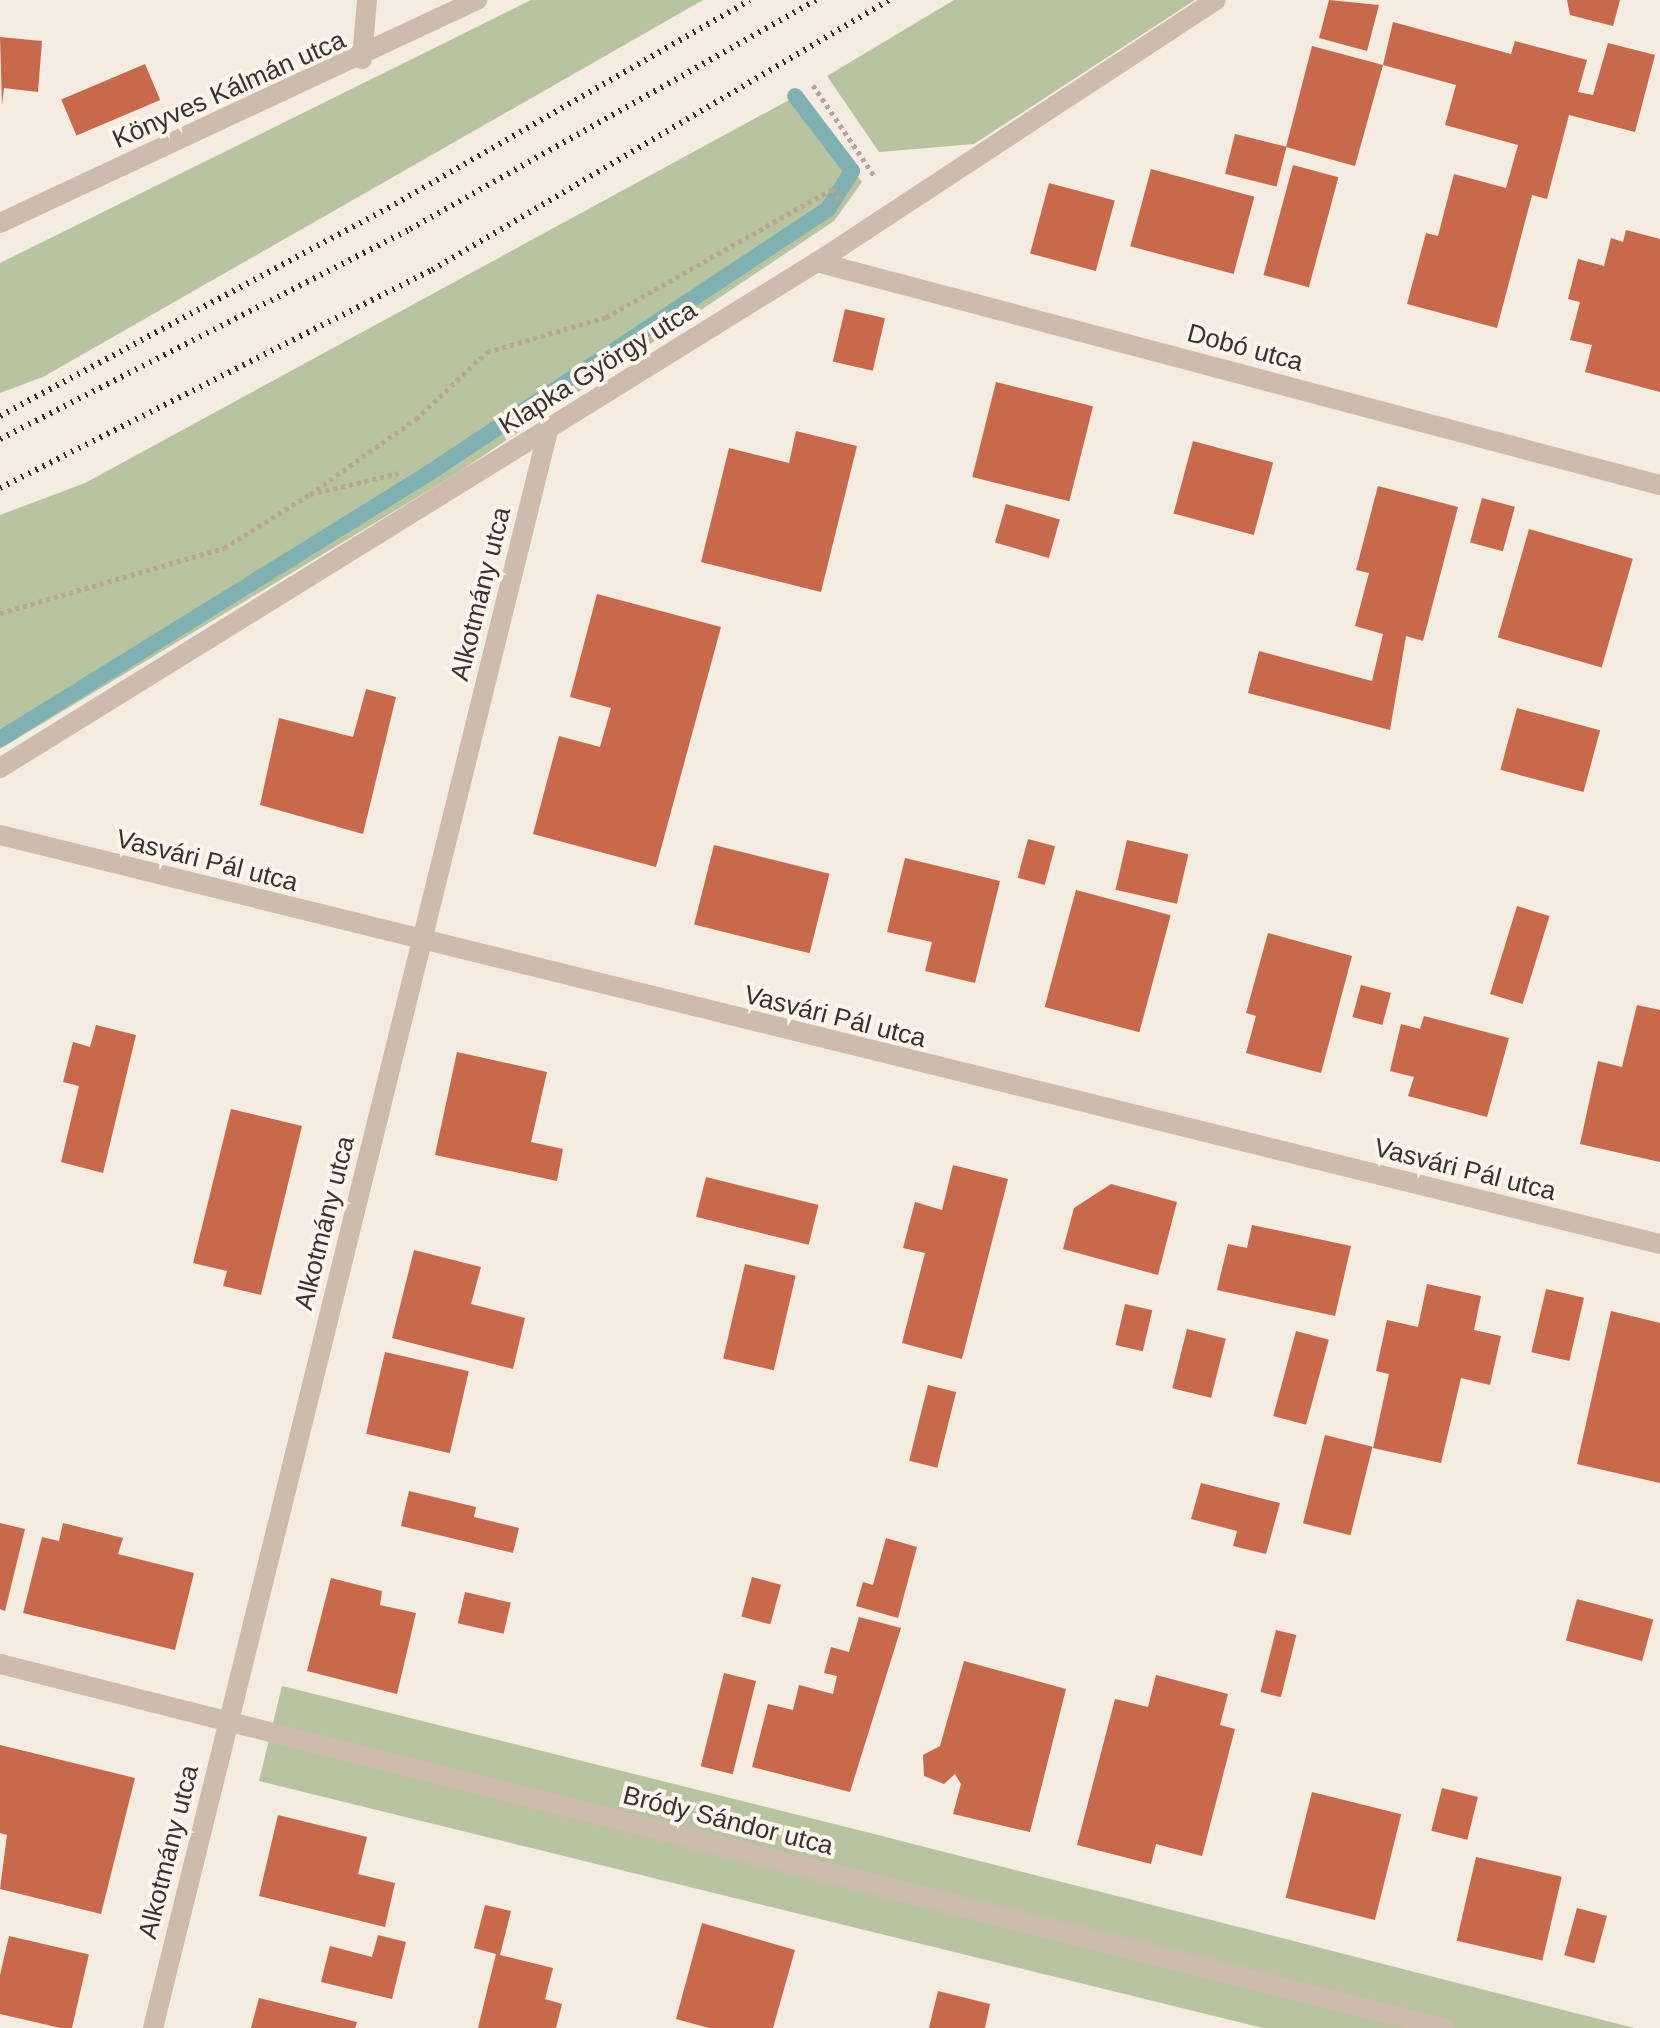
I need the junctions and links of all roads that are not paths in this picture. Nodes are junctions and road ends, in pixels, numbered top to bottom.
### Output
1 (367, 0) edge
2 (477, 0) edge
3 (1216, 0) edge
4 (362, 59) junction
5 (0, 223) edge
6 (817, 262) junction
7 (548, 431) junction
8 (1660, 485) edge
9 (0, 768) edge
10 (0, 835) edge
11 (422, 943) junction
12 (1660, 1244) edge
13 (0, 1664) edge
14 (228, 1723) junction
15 (153, 2028) edge
16 (1444, 2028) edge

1 - 4 street
2 - 4 street, Könyves Kálmán utca
3 - 6 street, Klapka György utca
4 - 5 street, Könyves Kálmán utca
6 - 7 street, Klapka György utca
6 - 8 street, Dobó utca
7 - 9 street, Klapka György utca
7 - 11 street, Alkotmány utca
10 - 11 street, Vasvári Pál utca
11 - 12 street, Vasvári Pál utca
11 - 14 street, Alkotmány utca
13 - 14 street, Bródy Sándor utca
14 - 15 street, Alkotmány utca
14 - 16 street, Bródy Sándor utca

